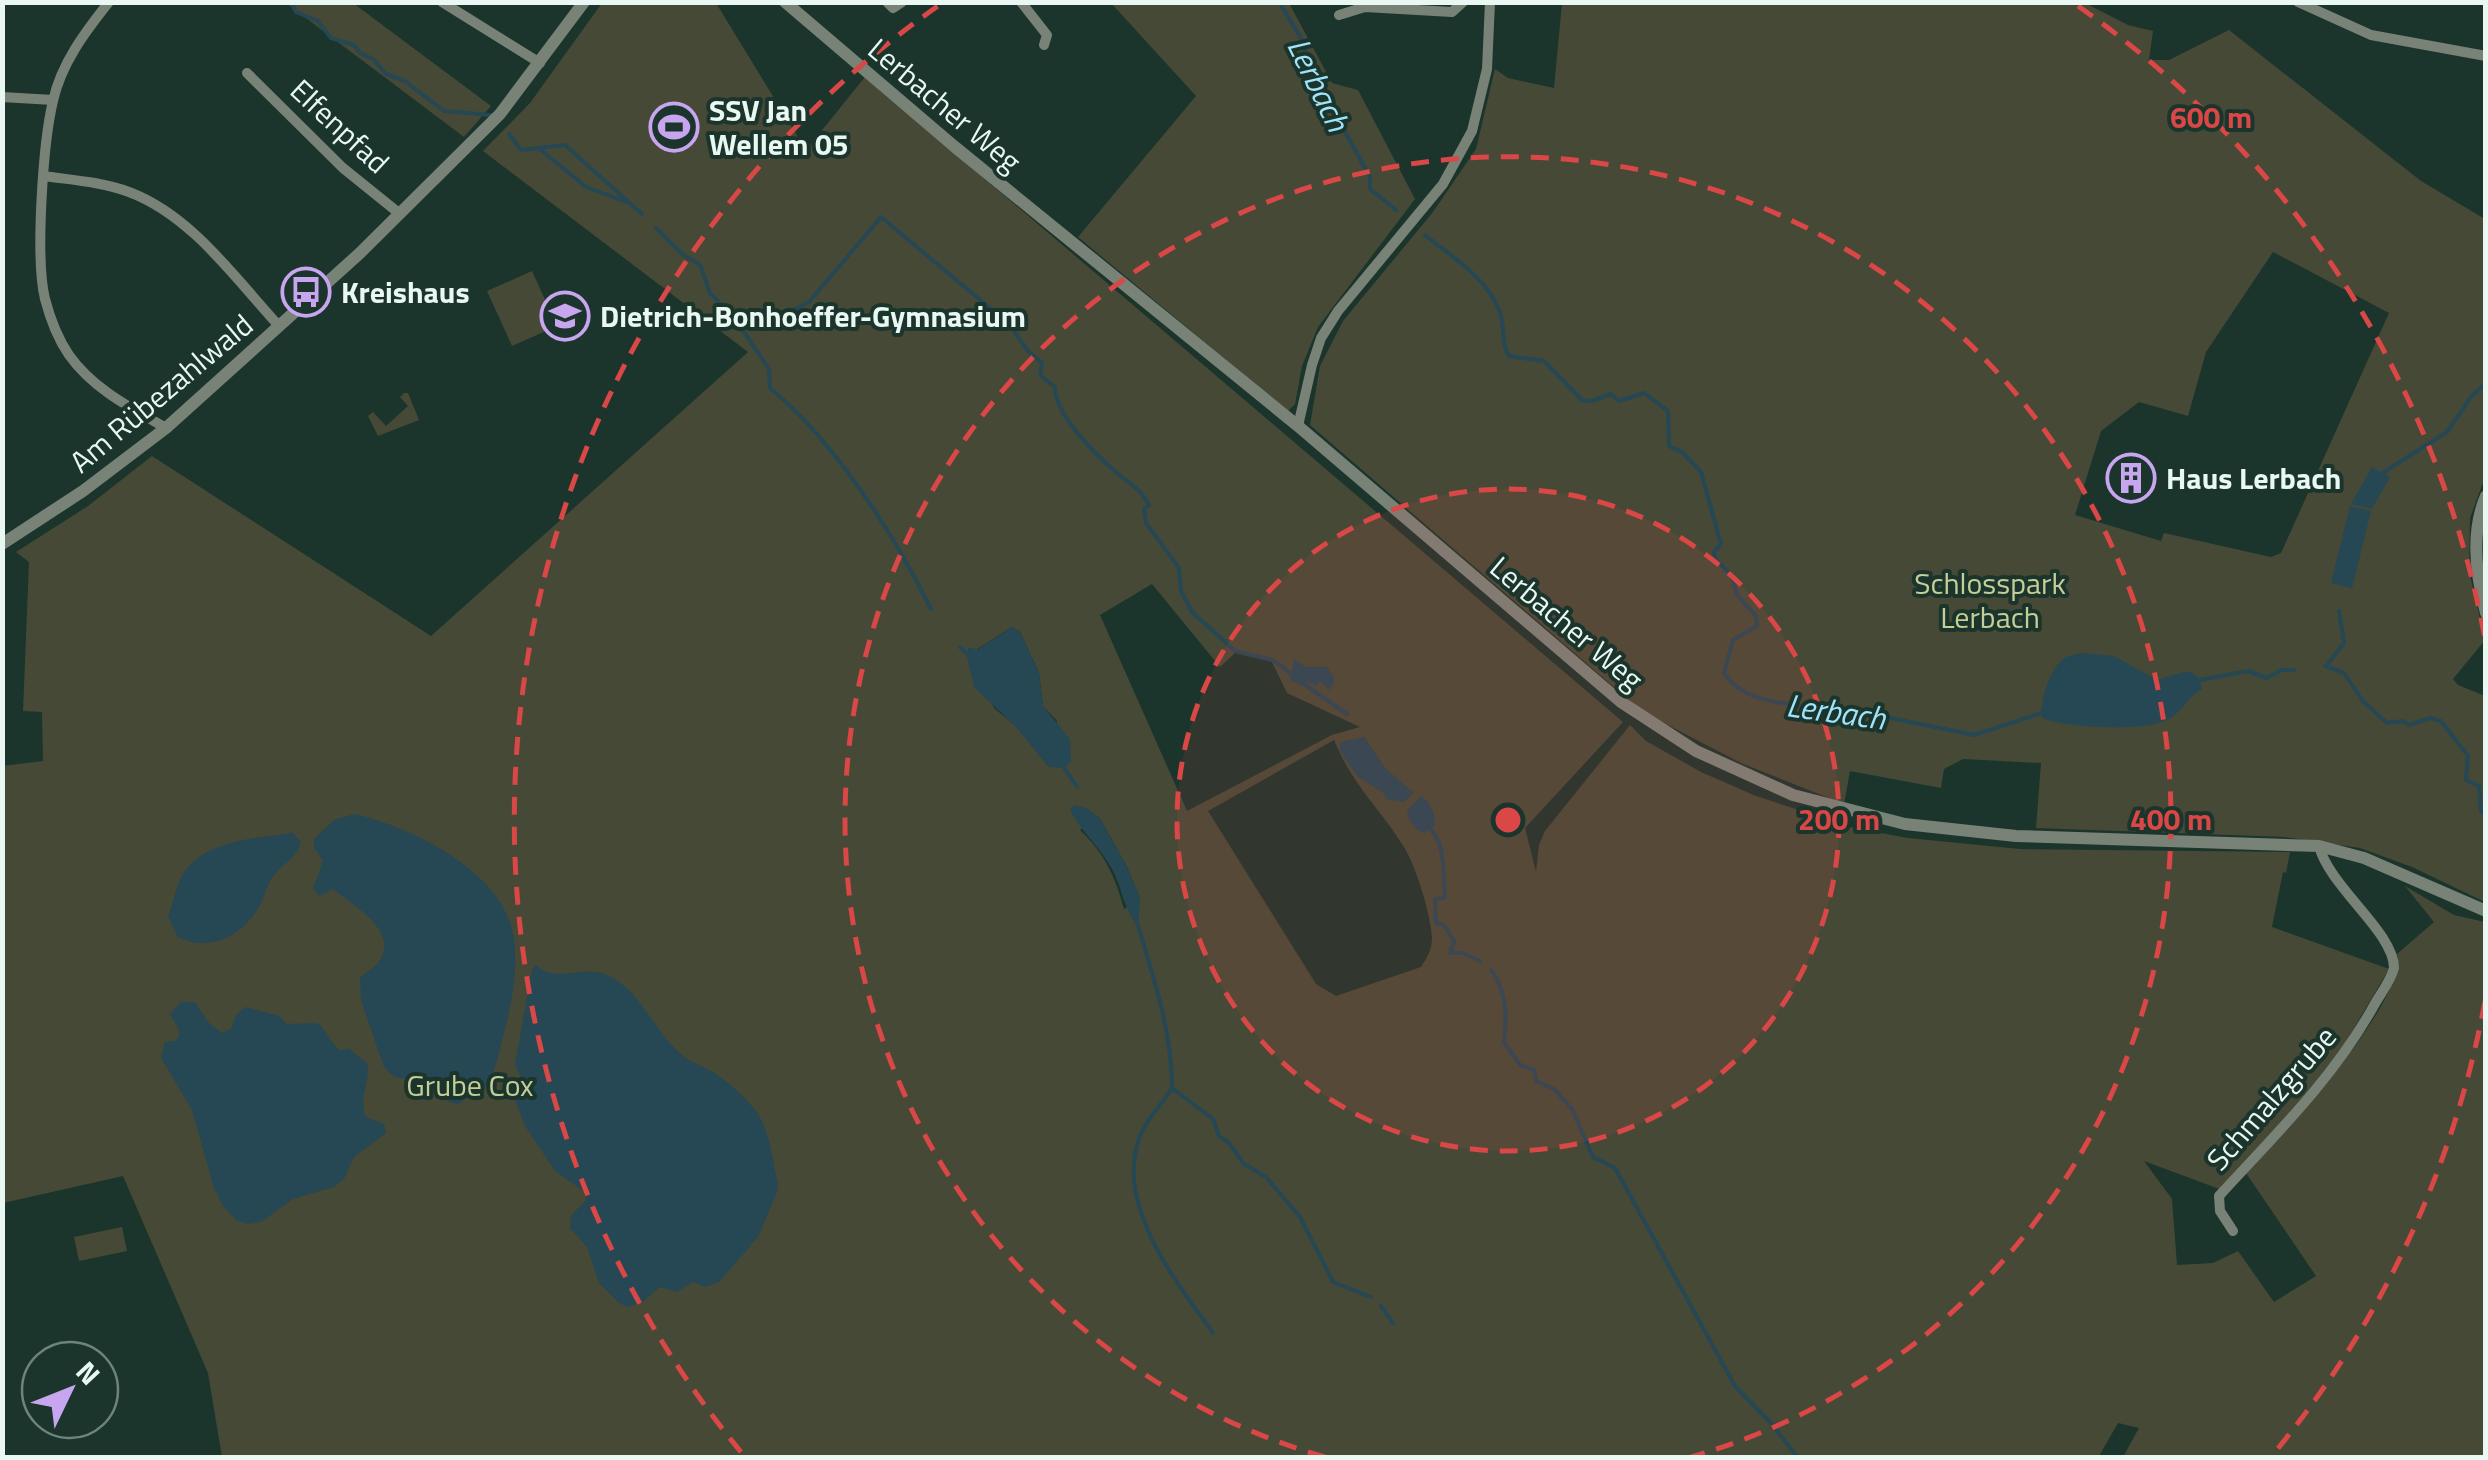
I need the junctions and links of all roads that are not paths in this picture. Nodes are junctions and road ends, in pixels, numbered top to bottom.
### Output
1 (109, 2) edge
2 (442, 2) edge
3 (584, 2) edge
4 (785, 2) edge
5 (887, 2) edge
6 (902, 2) edge
7 (1022, 2) edge
8 (1463, 2) edge
9 (1490, 2) edge
10 (2298, 2) edge
11 (1339, 15) dead end
12 (1044, 45) dead end
13 (2486, 56) edge
14 (536, 61) junction
15 (247, 73) dead end
16 (2, 97) edge
17 (53, 100) junction
18 (44, 176) junction
19 (400, 214) junction
20 (279, 326) junction
21 (1298, 426) junction
22 (166, 428) junction
23 (2486, 496) edge
24 (2, 544) edge
25 (2486, 614) edge
26 (2319, 846) junction
27 (2486, 911) edge
28 (2233, 1230) dead end

1 - 17 street
2 - 14 street
3 - 14 street, Am Rübezahlwald
4 - 21 street, Lerbacher Weg
5 - 6 street
7 - 12 street
8 - 11 street
9 - 21 street
10 - 13 street
14 - 19 street, Am Rübezahlwald
15 - 19 street, Elfenpfad
16 - 17 street
17 - 18 street
18 - 20 street
18 - 22 street
19 - 20 street, Am Rübezahlwald
20 - 22 street, Am Rübezahlwald
21 - 26 street, Lerbacher Weg
22 - 24 street, Am Rübezahlwald
23 - 25 street
26 - 27 street, Lerbacher Weg
26 - 28 street, Schmalzgrube

